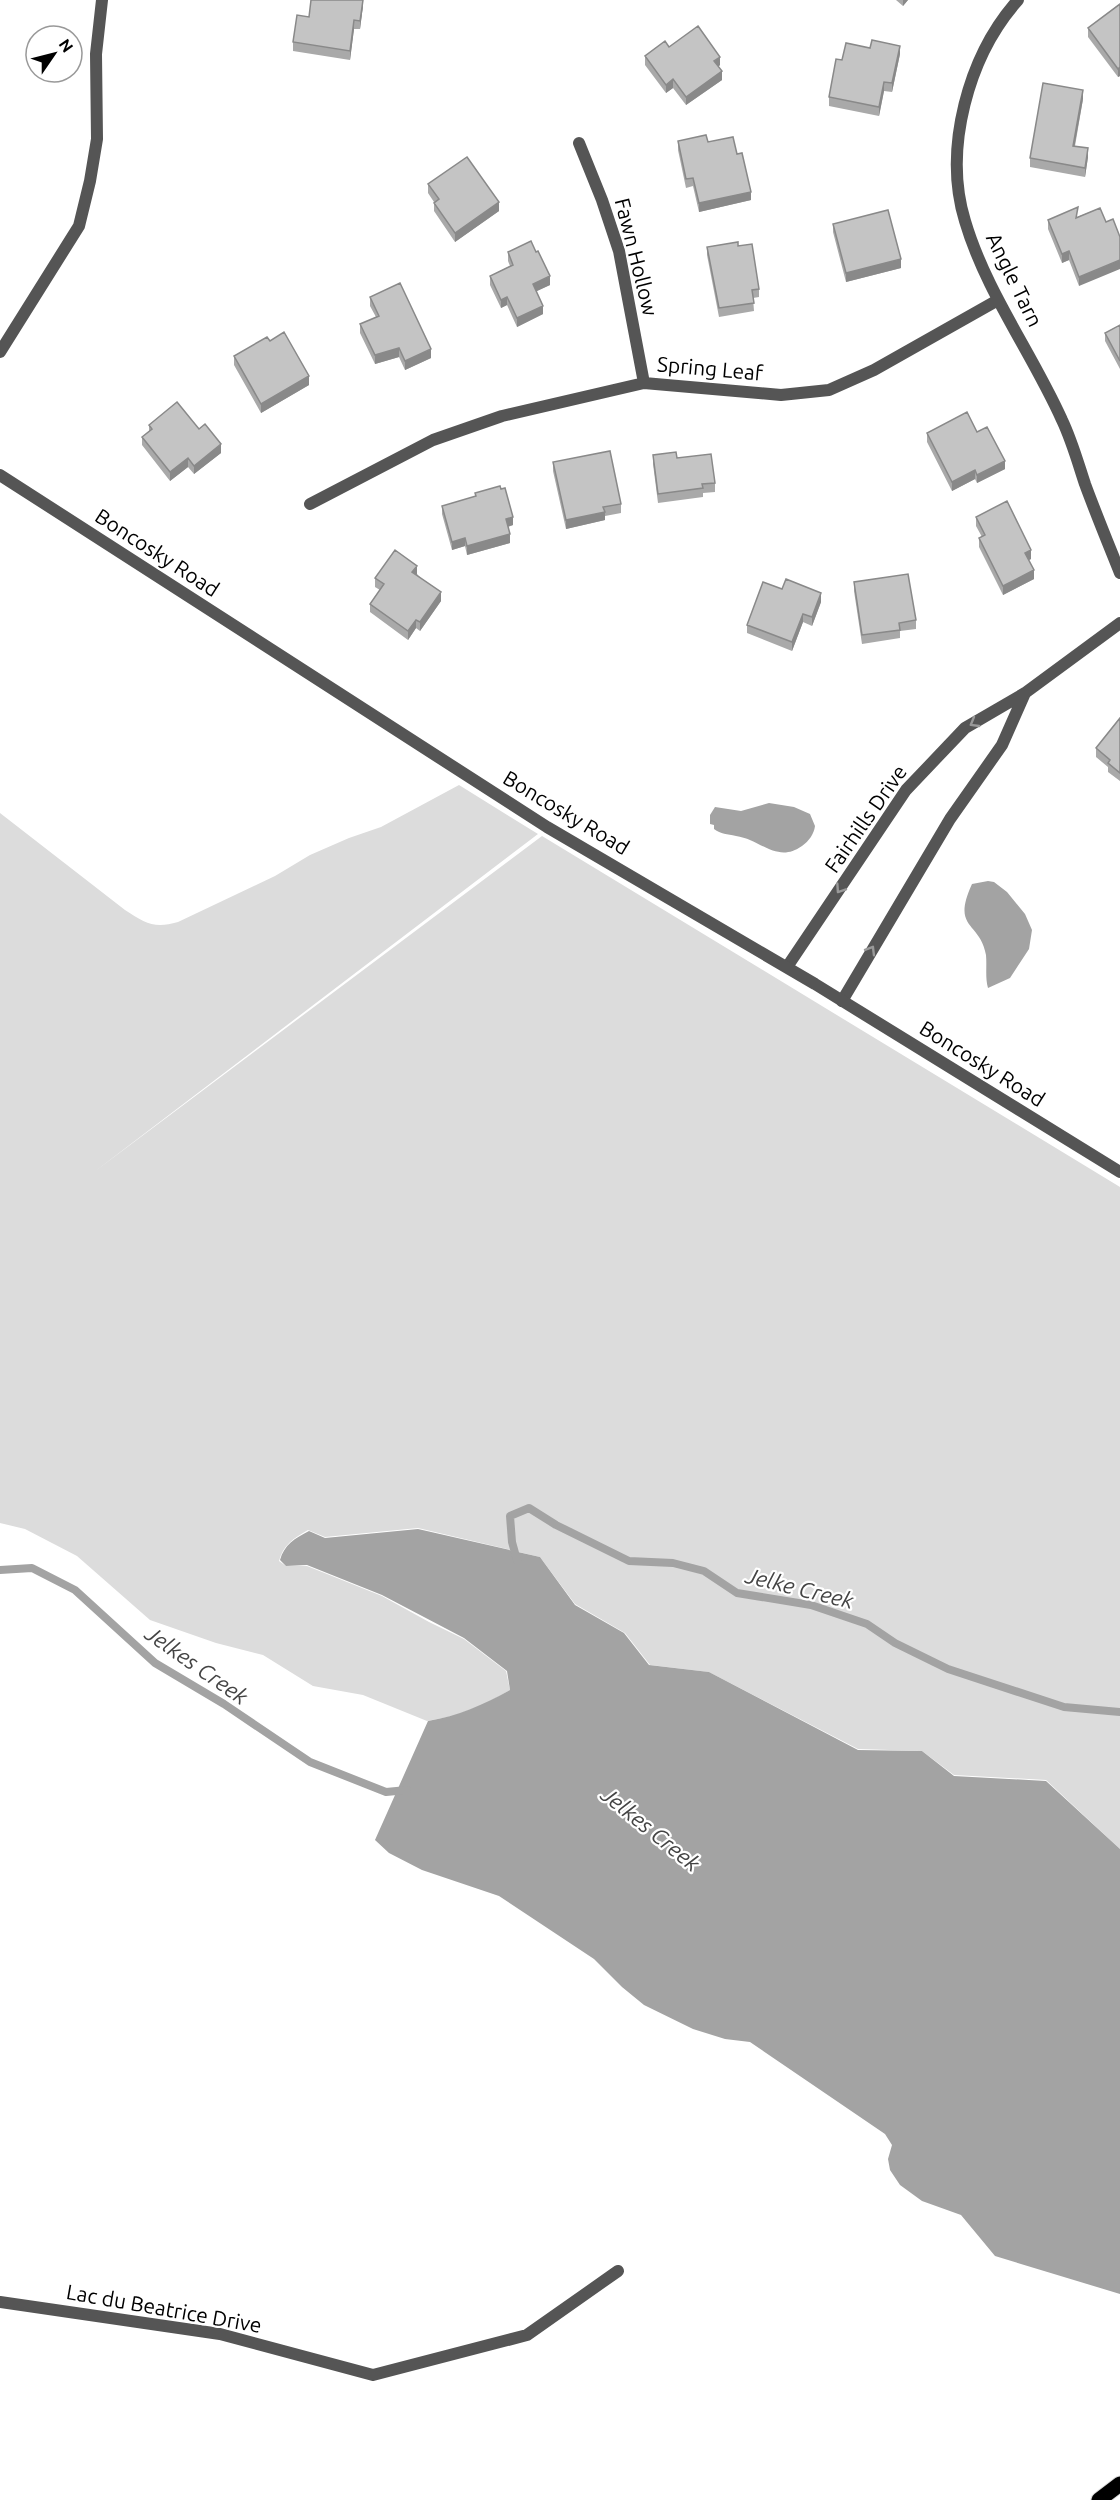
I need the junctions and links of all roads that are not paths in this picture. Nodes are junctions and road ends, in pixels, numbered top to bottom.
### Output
1 (102, 0) edge
2 (1018, 0) edge
3 (579, 143) dead end
4 (998, 300) junction
5 (0, 352) edge
6 (644, 383) junction
7 (0, 475) edge
8 (310, 504) dead end
9 (1120, 573) edge
10 (1120, 623) edge
11 (1025, 693) junction
12 (787, 968) junction
13 (842, 1001) junction
14 (1120, 1172) edge
15 (618, 2271) dead end
16 (0, 2302) edge
17 (1120, 2484) edge
18 (1099, 2500) edge

1 - 5 street
2 - 4 street, Angle Tarn
3 - 6 street, Fawn Hollow
4 - 6 street, Spring Leaf
4 - 9 street, Angle Tarn
6 - 8 street, Spring Leaf
7 - 12 street, Boncosky Road
10 - 11 street, Fairhills Drive
11 -> 12 street, Fairhills Drive
13 -> 11 street, Fairhills Drive
12 - 13 street, Boncosky Road
13 - 14 street, Boncosky Road
15 - 16 street, Lac du Beatrice Drive
17 - 18 main road

